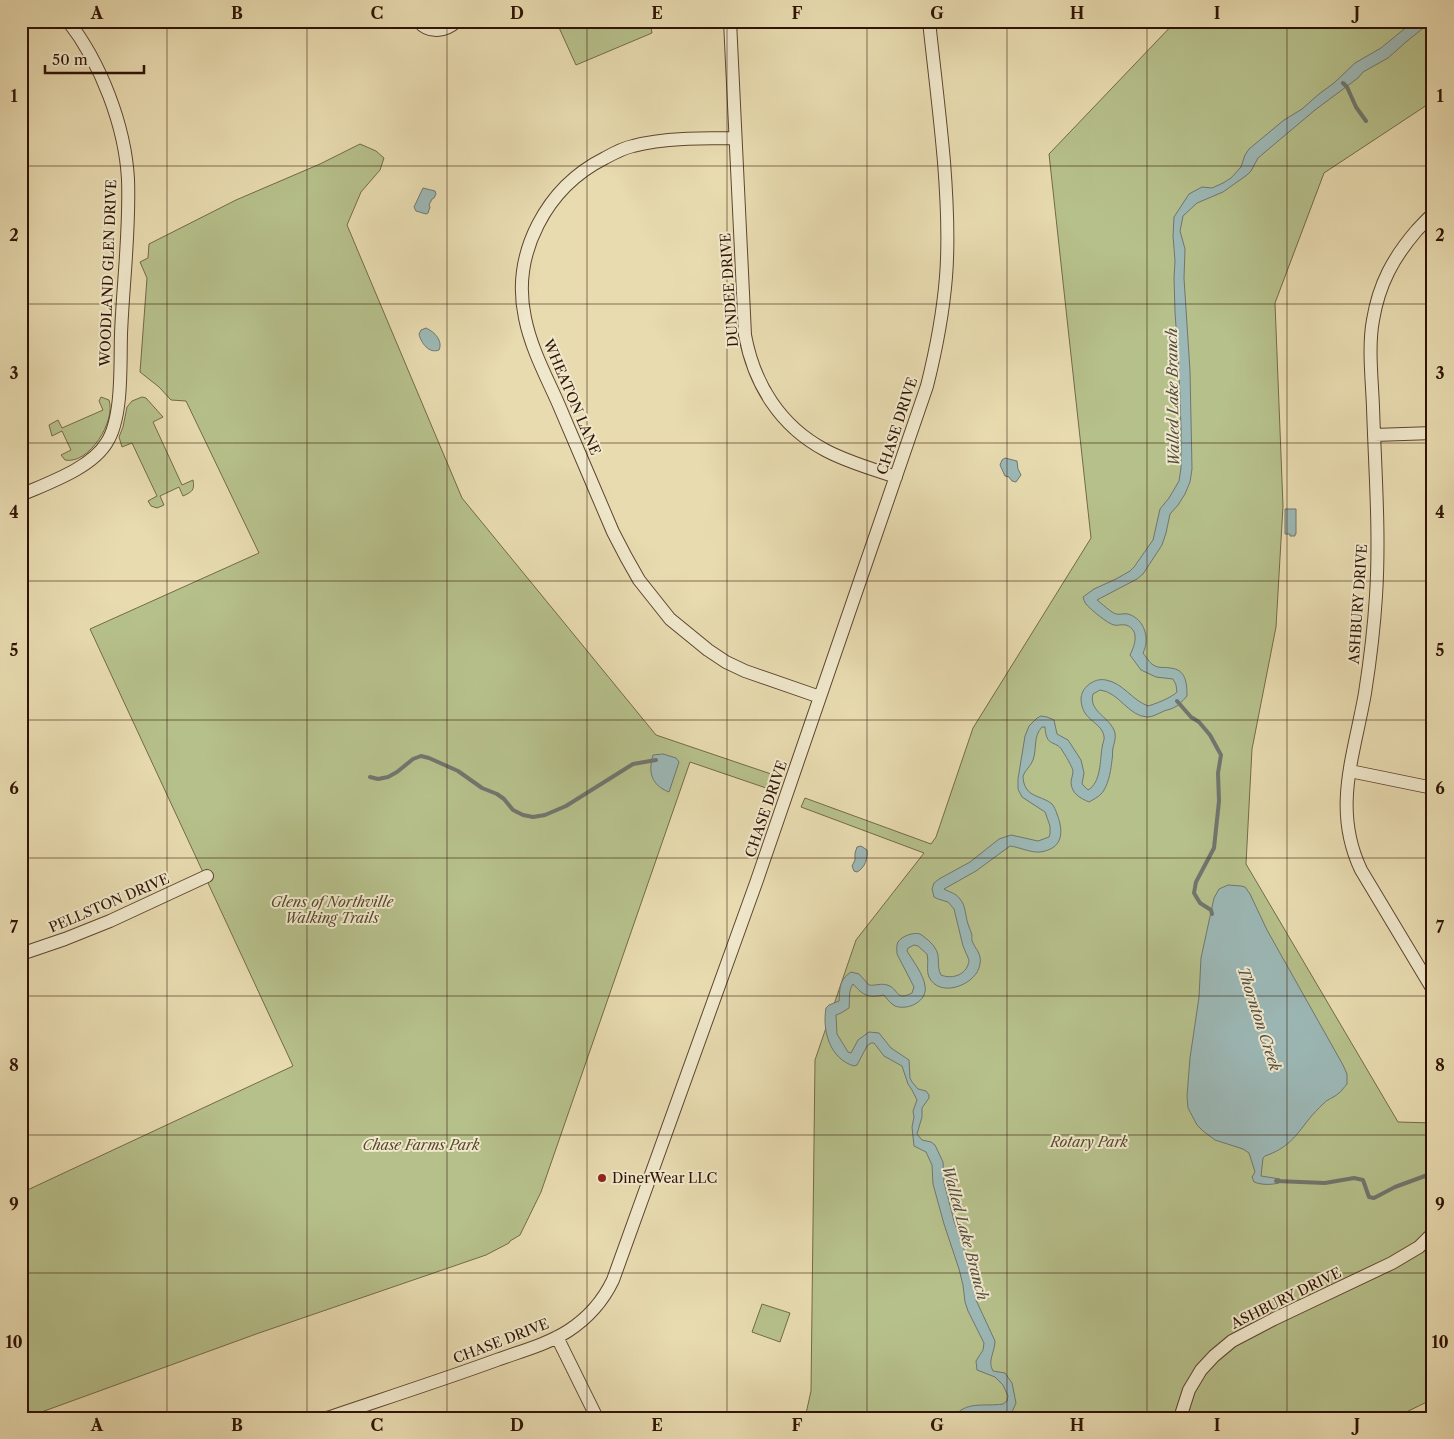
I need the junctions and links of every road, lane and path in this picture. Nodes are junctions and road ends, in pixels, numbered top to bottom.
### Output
1 (68, 21) edge
2 (418, 21) edge
3 (457, 21) edge
4 (730, 21) edge
5 (930, 21) edge
6 (735, 138) junction
7 (1433, 214) edge
8 (1433, 433) edge
9 (1374, 435) junction
10 (896, 477) junction
11 (25, 494) edge
12 (820, 697) junction
13 (1350, 771) junction
14 (1433, 788) edge
15 (207, 876) dead end
16 (21, 954) edge
17 (1433, 990) edge
18 (1433, 1233) edge
19 (557, 1337) junction
20 (327, 1418) edge
21 (597, 1418) edge
22 (1180, 1418) edge

1 - 11 street, WOODLAND GLEN DRIVE
2 - 3 street
4 - 6 street, DUNDEE DRIVE
5 - 10 street, CHASE DRIVE
6 - 10 street, DUNDEE DRIVE
6 - 12 street, WHEATON LANE
7 - 9 street, ASHBURY DRIVE
8 - 9 street
9 - 13 street, ASHBURY DRIVE
10 - 12 street, CHASE DRIVE
12 - 19 street, CHASE DRIVE
13 - 14 street
13 - 17 street, ASHBURY DRIVE
15 - 16 street, PELLSTON DRIVE
18 - 22 street, ASHBURY DRIVE
19 - 20 street, CHASE DRIVE
19 - 21 street

